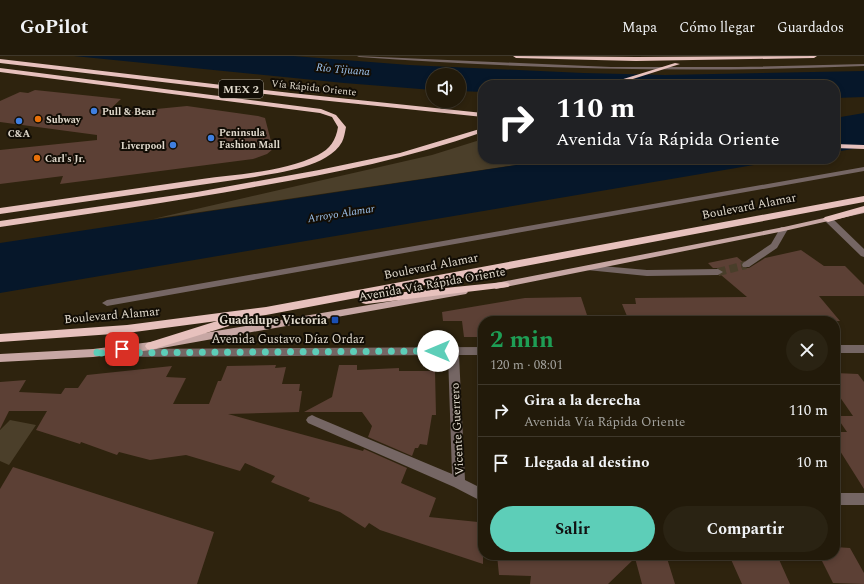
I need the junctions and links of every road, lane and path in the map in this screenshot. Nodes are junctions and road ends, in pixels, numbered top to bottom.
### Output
1 (359, 56) edge
2 (516, 56) edge
3 (644, 56) edge
4 (724, 56) edge
5 (814, 56) edge
6 (0, 61) edge
7 (864, 65) edge
8 (0, 70) edge
9 (611, 80) edge
10 (623, 80) edge
11 (182, 94) junction
12 (368, 103) junction
13 (478, 114) edge
14 (478, 132) edge
15 (840, 146) edge
16 (864, 147) edge
17 (864, 169) edge
18 (864, 199) edge
19 (116, 207) junction
20 (864, 210) edge
21 (0, 211) edge
22 (0, 218) edge
23 (828, 219) junction
24 (0, 224) edge
25 (784, 228) junction
26 (864, 254) edge
27 (746, 265) tunnel mouth
28 (590, 268) junction
29 (718, 272) tunnel mouth
30 (504, 285) junction
31 (107, 303) dead end
32 (266, 311) junction
33 (0, 338) edge
34 (151, 346) junction
35 (840, 349) edge
36 (864, 349) edge
37 (453, 351) junction
38 (478, 351) edge
39 (93, 353) junction
40 (0, 358) edge
41 (312, 420) dead end
42 (460, 483) junction
43 (478, 493) edge
44 (840, 499) edge
45 (864, 499) edge

1 - 7 street
2 - 5 highway
3 - 9 highway
4 - 10 highway
6 - 12 highway, Vía Rápida Oriente / MEX 2
8 - 11 highway
11 - 12 highway
11 - 21 highway
12 - 13 highway, Vía Rápida Oriente / MEX 2
14 - 19 highway
15 - 16 highway
17 - 31 street
18 - 32 highway, Boulevard Alamar
19 - 22 highway
19 - 24 highway
20 - 23 main road, Avenida Vía Rápida Oriente
23 - 25 main road, Avenida Vía Rápida Oriente
23 - 26 street
25 - 27 street
25 - 28 main road, Avenida Vía Rápida Oriente
28 - 29 street
28 - 30 main road, Avenida Vía Rápida Oriente
30 - 32 highway
30 - 34 main road, Avenida Vía Rápida Oriente
32 - 33 highway, Boulevard Alamar
32 - 34 highway
34 - 39 main road, Avenida Vía Rápida Oriente
35 - 36 street
37 - 38 street, Avenida Gustavo Díaz Ordaz
37 - 39 street, Avenida Gustavo Díaz Ordaz
37 - 42 street, Vicente Guerrero
39 - 40 main road, Avenida Vía Rápida Oriente
41 - 42 street
42 - 43 street
44 - 45 street

